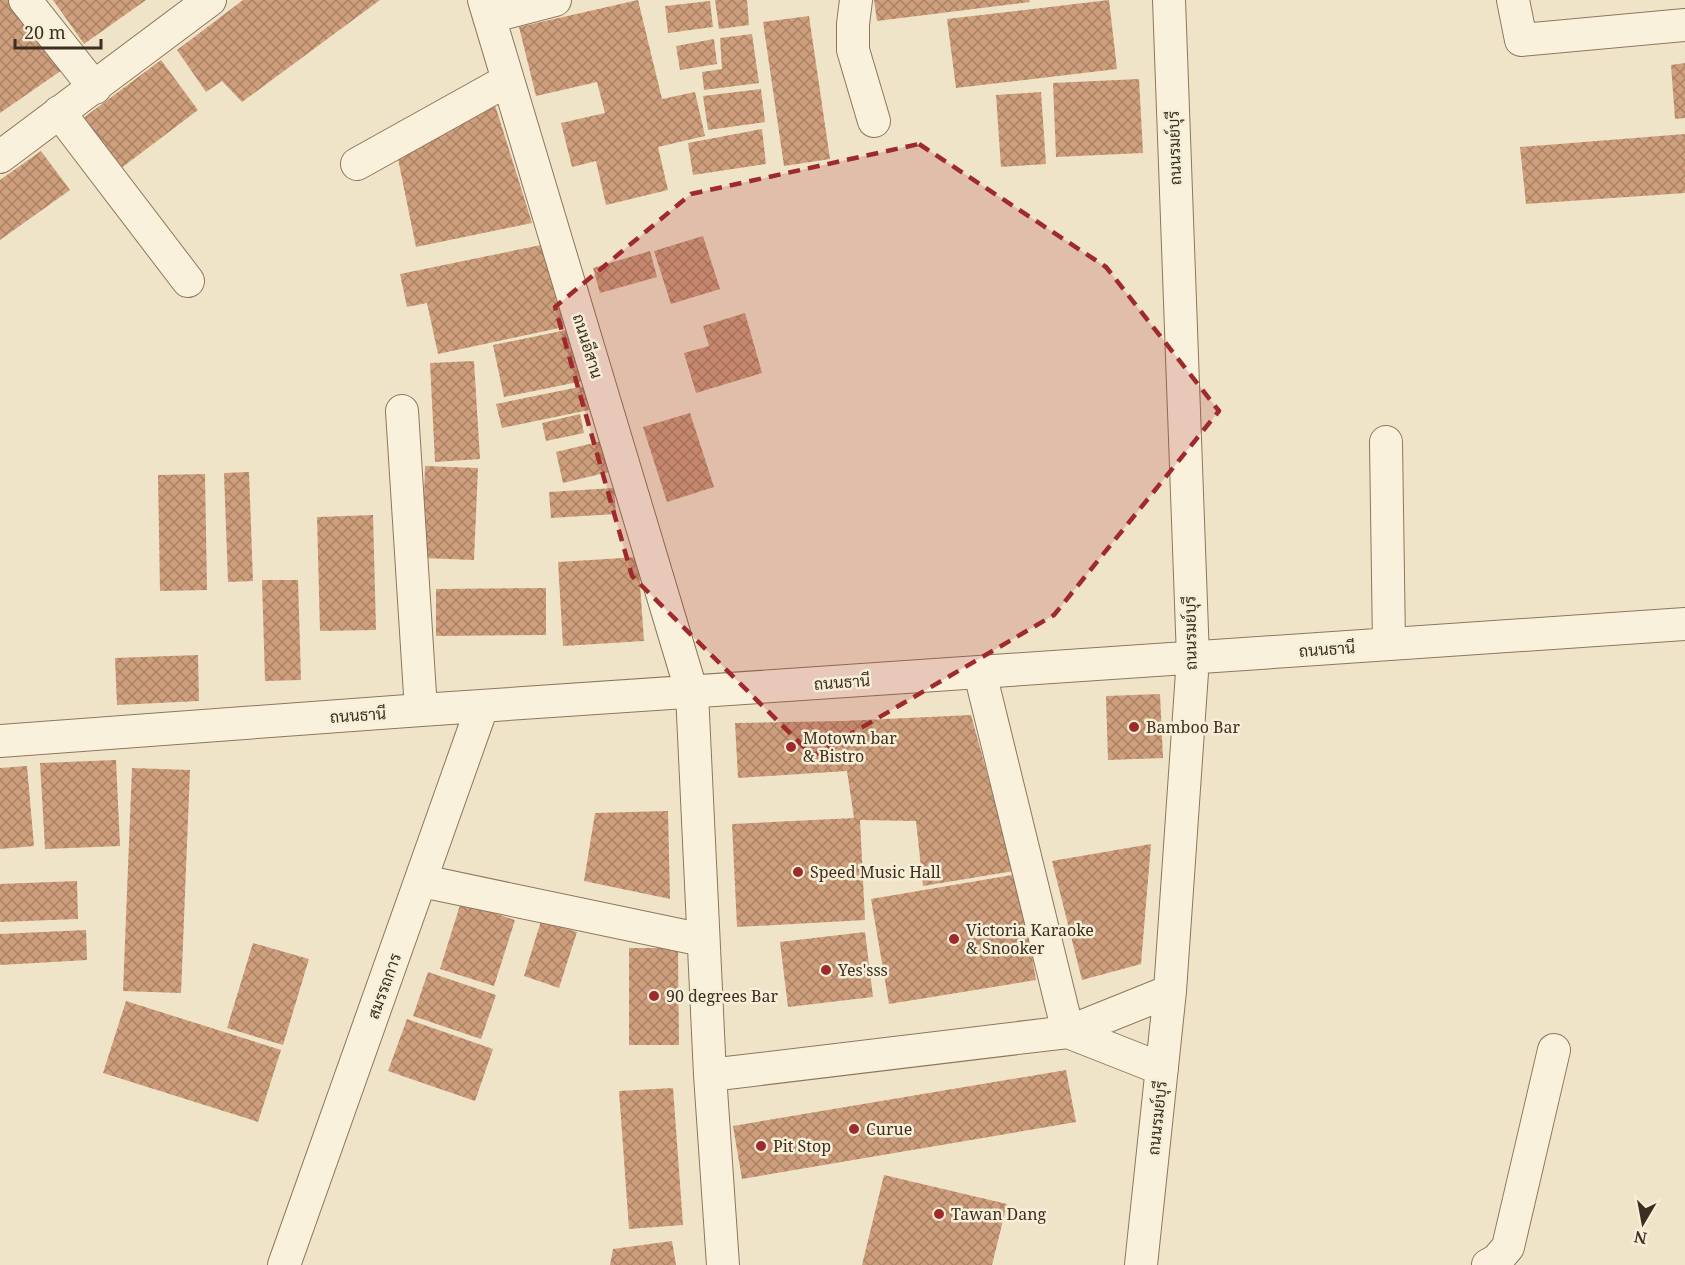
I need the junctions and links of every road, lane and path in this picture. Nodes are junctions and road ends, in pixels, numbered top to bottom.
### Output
1 (25, 0) edge
2 (210, 0) edge
3 (555, 0) edge
4 (856, 0) edge
5 (1169, 0) edge
6 (1513, 0) edge
7 (486, 9) edge
8 (1685, 25) edge
9 (508, 80) junction
10 (95, 88) junction
11 (59, 112) junction
12 (874, 121) dead end
13 (0, 157) edge
14 (357, 164) dead end
15 (188, 281) dead end
16 (402, 411) dead end
17 (1386, 442) dead end
18 (1685, 624) edge
19 (1389, 644) junction
20 (1193, 658) junction
21 (980, 673) junction
22 (692, 693) junction
23 (482, 707) junction
24 (421, 710) junction
25 (0, 741) edge
26 (422, 881) junction
27 (703, 940) junction
28 (1170, 991) junction
29 (1068, 1032) junction
30 (1554, 1050) dead end
31 (1162, 1069) junction
32 (710, 1075) junction
33 (284, 1265) edge
34 (723, 1265) edge
35 (1141, 1265) edge
36 (1488, 1265) edge

1 - 10 street
2 - 10 street
3 - 7 street
4 - 12 street
5 - 20 street, ถนนรมย์บุรี
6 - 8 street
7 - 9 street, ถนนอีสาน
9 - 14 street
9 - 22 street, ถนนอีสาน
10 - 11 street
11 - 13 street
11 - 15 street
16 - 24 street
17 - 19 street
18 - 19 street, ถนนธานี
19 - 20 street, ถนนธานี
20 - 21 street, ถนนธานี
20 - 28 street, ถนนรมย์บุรี
21 - 22 street, ถนนธานี
21 - 29 street
22 - 23 street, ถนนธานี
22 - 27 street, ถนนอีสาน
23 - 24 street, ถนนธานี
23 - 26 street, สมรรถการ
24 - 25 street, ถนนธานี
26 - 27 street
26 - 33 street, สมรรถการ
27 - 32 street, ถนนอีสาน
28 - 29 street
28 - 31 street, ถนนรมย์บุรี
29 - 31 street
29 - 32 street
30 - 36 street
31 - 35 street, ถนนรมย์บุรี
32 - 34 street, ถนนอีสาน

